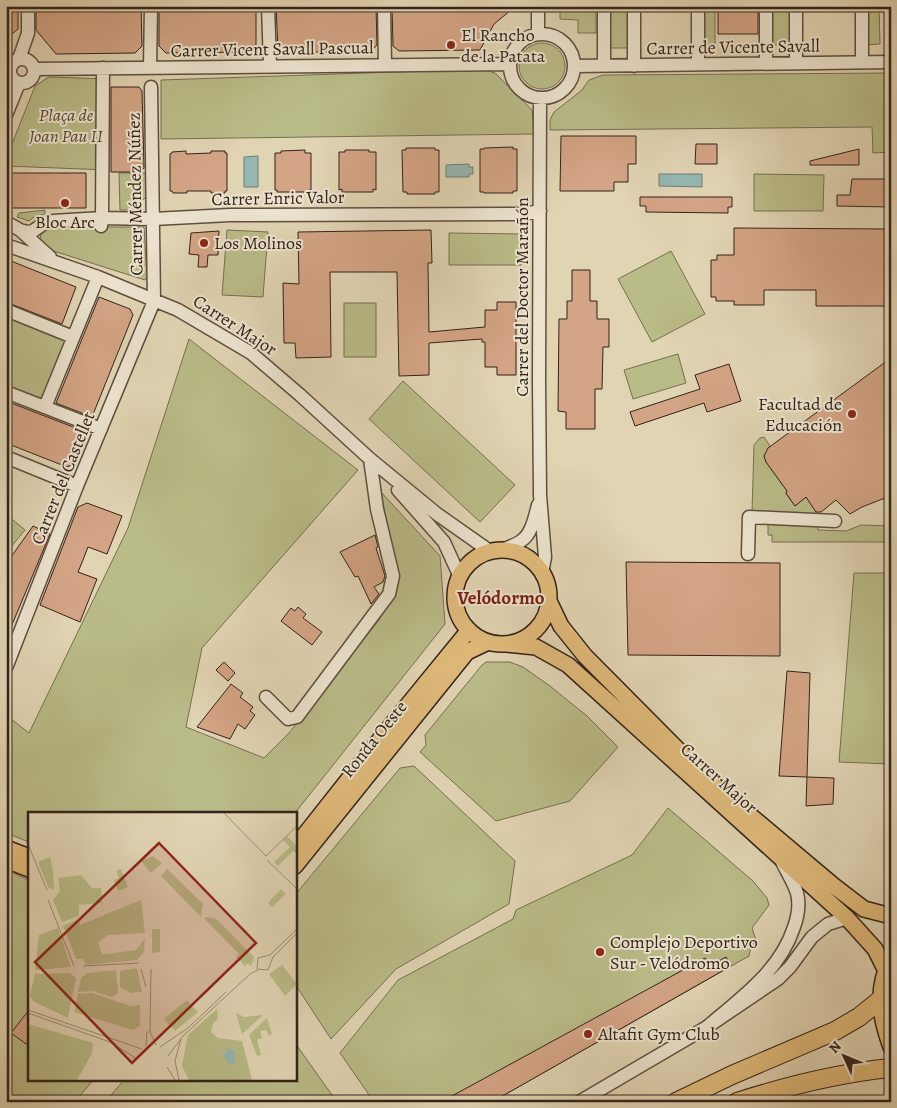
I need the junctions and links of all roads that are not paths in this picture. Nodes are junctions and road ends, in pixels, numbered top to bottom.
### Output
1 (28, 6) edge
2 (151, 6) edge
3 (268, 6) edge
4 (384, 6) edge
5 (538, 6) edge
6 (604, 6) edge
7 (634, 6) edge
8 (698, 6) edge
9 (766, 6) edge
10 (796, 6) edge
11 (862, 6) edge
12 (538, 34) junction
13 (766, 62) junction
14 (862, 62) junction
15 (891, 62) edge
16 (796, 63) junction
17 (12, 64) edge
18 (510, 64) junction
19 (698, 64) junction
20 (385, 65) junction
21 (270, 66) junction
22 (575, 66) junction
23 (604, 66) junction
24 (634, 66) junction
25 (103, 68) junction
26 (150, 68) junction
27 (35, 69) junction
28 (19, 83) junction
29 (151, 86) dead end
30 (540, 98) junction
31 (6, 115) edge
32 (540, 211) junction
33 (153, 219) junction
34 (6, 222) edge
35 (102, 222) junction
36 (20, 230) junction
37 (6, 245) edge
38 (56, 262) junction
39 (98, 277) junction
40 (154, 301) junction
41 (6, 310) edge
42 (73, 337) junction
43 (6, 392) edge
44 (45, 407) junction
45 (101, 429) junction
46 (6, 457) edge
47 (370, 459) junction
48 (77, 486) junction
49 (540, 495) junction
50 (835, 521) dead end
51 (497, 551) junction
52 (748, 554) dead end
53 (542, 573) junction
54 (460, 577) junction
55 (549, 600) junction
56 (469, 630) junction
57 (488, 642) junction
58 (506, 644) junction
59 (6, 668) edge
60 (266, 697) dead end
61 (296, 846) edge
62 (6, 848) edge
63 (28, 857) edge
64 (6, 860) edge
65 (781, 860) junction
66 (296, 865) edge
67 (28, 870) edge
68 (891, 916) edge
69 (847, 918) junction
70 (888, 963) edge
71 (880, 1000) junction
72 (707, 1027) junction
73 (891, 1047) edge
74 (891, 1068) edge
75 (579, 1102) edge
76 (676, 1102) edge
77 (737, 1102) edge

1 - 17 street
2 - 26 street
3 - 21 street
4 - 20 street
5 - 12 street
6 - 23 street
7 - 24 street
8 - 19 street
9 - 13 street
10 - 16 street
11 - 14 street
12 - 18 street
12 - 22 street
13 - 16 street, Carrer de Vicente Savall
13 - 19 street, Carrer de Vicente Savall
14 - 15 street, Carrer de Vicente Savall
14 - 16 street, Carrer de Vicente Savall
17 - 27 street
17 - 28 street
18 - 20 street, Carrer Vicent Savall Pascual
18 - 30 street
19 - 24 street, Carrer de Vicente Savall
20 - 21 street, Carrer Vicent Savall Pascual
21 - 26 street, Carrer Vicent Savall Pascual
22 - 23 street, Carrer de Vicente Savall
22 - 30 street
23 - 24 street, Carrer de Vicente Savall
25 - 26 street, Carrer Vicent Savall Pascual
25 - 27 street, Carrer Vicent Savall Pascual
25 - 35 street
27 - 28 street
28 - 31 street
29 - 33 street, Carrer Méndez Núñez
30 - 32 street, Carrer del Doctor Marañón
32 - 33 street, Carrer Enric Valor
32 - 49 street, Carrer del Doctor Marañón
33 - 35 street, Carrer Enric Valor
33 - 40 street, Carrer Méndez Núñez
34 - 36 street, Carrer Major
35 - 36 street, Carrer Enric Valor
36 - 38 street, Carrer Major
37 - 38 street, Carrer Major
38 - 39 street, Carrer Major
39 - 40 street, Carrer Major
39 - 42 street
40 - 45 street, Carrer del Castellet
40 - 47 street, Carrer Major
41 - 42 street
42 - 44 street
43 - 44 street
44 - 45 street
45 - 48 street, Carrer del Castellet
46 - 48 street
47 - 51 street, Carrer Major
47 - 54 street, Carrer Major
47 - 60 street
48 - 59 street, Carrer del Castellet
49 - 51 street
49 - 53 street
50 - 52 street
51 - 53 main road
51 - 54 main road
53 - 55 main road
54 - 56 main road
55 - 58 main road
55 - 68 main road, Carrer Major
56 - 57 main road
56 - 61 main road, Ronda Oeste
57 - 58 main road
57 - 66 main road, Ronda Oeste
58 - 65 main road, Carrer Major
62 - 63 main road
64 - 67 main road
65 - 69 main road, Carrer Major
65 - 72 street
69 - 70 main road, Carrer Major
69 - 72 street
70 - 71 main road
71 - 73 main road
71 - 76 highway
72 - 75 street
74 - 77 highway

